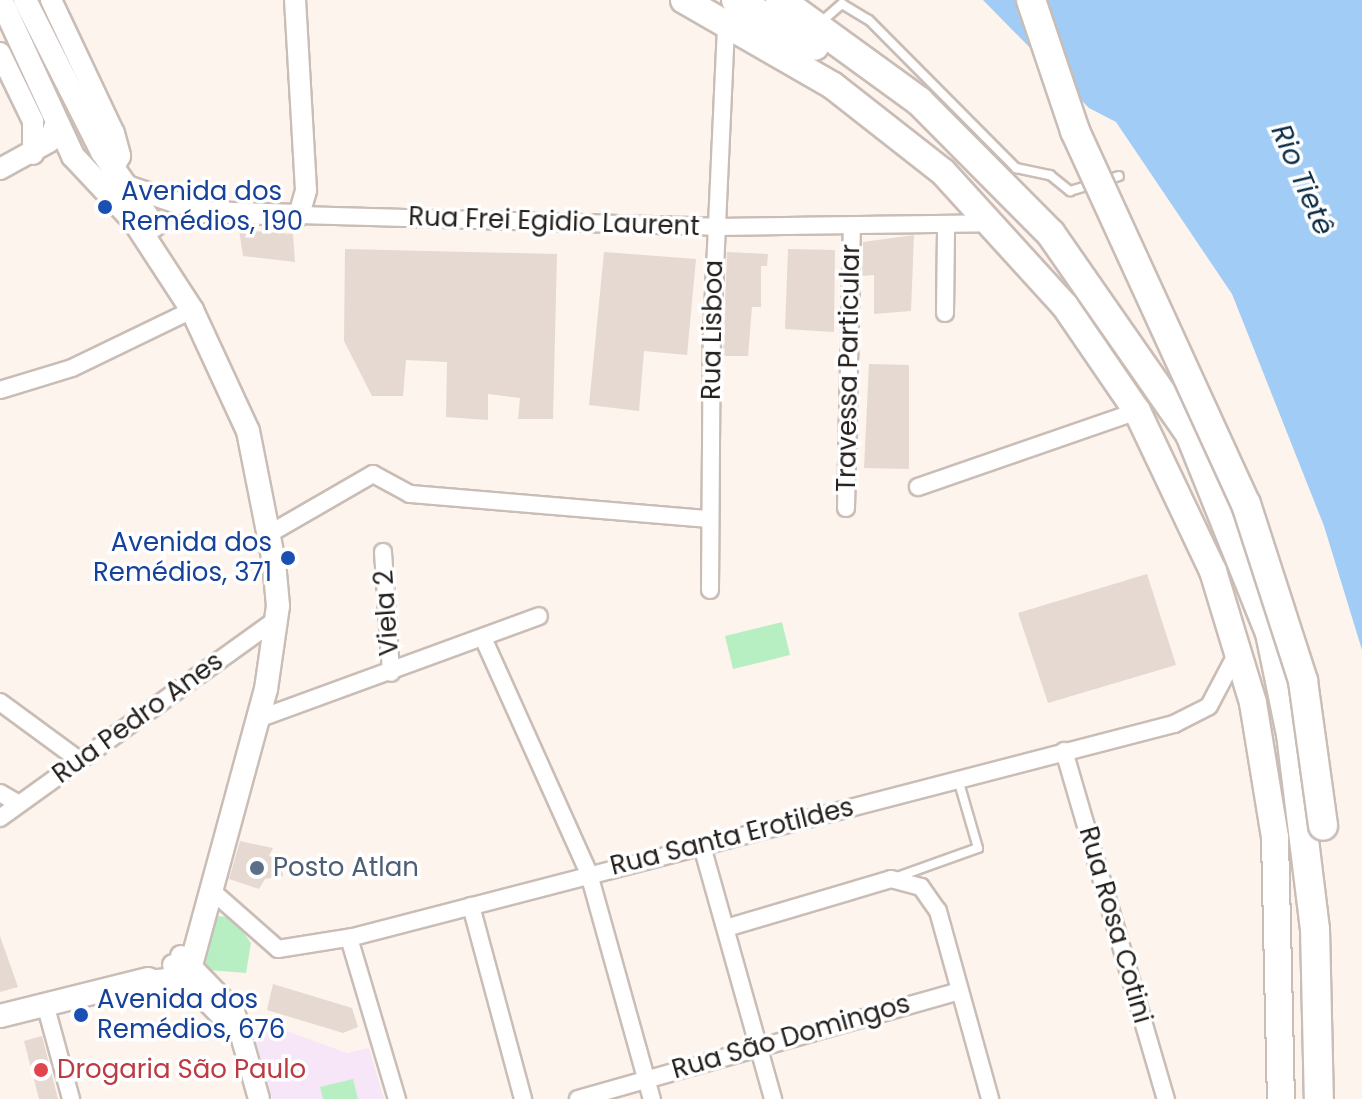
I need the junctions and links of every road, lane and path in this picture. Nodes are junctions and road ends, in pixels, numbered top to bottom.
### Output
1 (1, 0) edge
2 (25, 0) edge
3 (51, 0) edge
4 (295, 0) edge
5 (684, 0) edge
6 (780, 0) edge
7 (1031, 0) edge
8 (840, 2) edge
9 (731, 10) edge
10 (816, 26) junction
11 (0, 53) edge
12 (56, 122) junction
13 (968, 151) junction
14 (33, 154) junction
15 (0, 169) edge
16 (1119, 176) dead end
17 (117, 177) junction
18 (299, 215) junction
19 (992, 223) junction
20 (717, 227) junction
21 (852, 227) junction
22 (946, 227) junction
23 (192, 310) junction
24 (945, 313) dead end
25 (0, 390) edge
26 (1137, 411) junction
27 (918, 487) dead end
28 (846, 508) dead end
29 (710, 519) junction
30 (269, 534) junction
31 (383, 552) dead end
32 (710, 590) dead end
33 (539, 616) dead end
34 (277, 619) junction
35 (484, 640) junction
36 (1238, 652) junction
37 (391, 673) junction
38 (0, 702) edge
39 (258, 719) junction
40 (1064, 751) junction
41 (79, 760) junction
42 (958, 779) junction
43 (0, 793) edge
44 (19, 804) junction
45 (0, 818) edge
46 (702, 846) junction
47 (589, 874) junction
48 (891, 879) junction
49 (211, 890) junction
50 (471, 906) junction
51 (726, 928) junction
52 (1315, 929) junction
53 (349, 938) junction
54 (184, 960) junction
55 (102, 991) junction
56 (959, 991) junction
57 (47, 1011) junction
58 (0, 1018) edge
59 (758, 1046) junction
60 (647, 1079) junction
61 (71, 1099) edge
62 (259, 1099) edge
63 (397, 1099) edge
64 (523, 1099) edge
65 (578, 1099) edge
66 (652, 1099) edge
67 (773, 1099) edge
68 (990, 1099) edge
69 (1166, 1099) edge
70 (1281, 1099) edge
71 (1319, 1099) edge

1 - 12 main road
2 - 17 main road
3 - 17 street
4 - 18 street
5 - 9 highway
6 - 10 highway
7 - 52 highway, bridge
8 - 10 lane
8 - 16 lane
9 - 13 highway
9 - 19 highway
9 - 20 street, Rua Lisboa
10 - 13 highway
11 - 14 street
12 - 14 street
12 - 23 main road
13 - 52 highway
14 - 15 street
17 - 18 street, Rua Frei Egidio Laurent
17 - 23 main road
18 - 20 street, Rua Frei Egidio Laurent
19 - 22 street, Rua Frei Egidio Laurent
19 - 26 highway
20 - 21 street, Rua Frei Egidio Laurent
20 - 29 street, Rua Lisboa
21 - 22 street, Rua Frei Egidio Laurent
21 - 28 street, Travessa Particular
22 - 24 street
23 - 25 street
23 - 30 main road
26 - 27 street
26 - 36 highway
29 - 30 street
29 - 32 street, Rua Lisboa
30 - 34 main road
31 - 37 street, Viela 2
33 - 35 street
34 - 39 main road
34 - 41 street, Rua Pedro Anes
35 - 37 street
35 - 47 street
36 - 40 street, Rua Santa Erotildes
36 - 70 highway
37 - 39 street
38 - 41 street
39 - 49 main road
40 - 42 street, Rua Santa Erotildes
40 - 69 street, Rua Rosa Cotini
41 - 44 street, Rua Pedro Anes
42 - 46 street, Rua Santa Erotildes
42 - 48 lane
43 - 44 street
44 - 45 street, Rua Pedro Anes
46 - 47 street, Rua Santa Erotildes
46 - 51 street
47 - 50 street, Rua Santa Erotildes
47 - 60 street
48 - 51 street
48 - 56 street
49 - 53 street, Rua Santa Erotildes
49 - 54 main road
50 - 53 street, Rua Santa Erotildes
50 - 64 street
51 - 59 street
52 - 71 highway
53 - 63 street
54 - 55 main road
54 - 62 street
55 - 57 main road
55 - 58 main road
56 - 59 street, Rua São Domingos
56 - 68 street
57 - 58 main road
57 - 61 street
59 - 60 street, Rua São Domingos
59 - 67 street
60 - 65 street, Rua São Domingos
60 - 66 street

